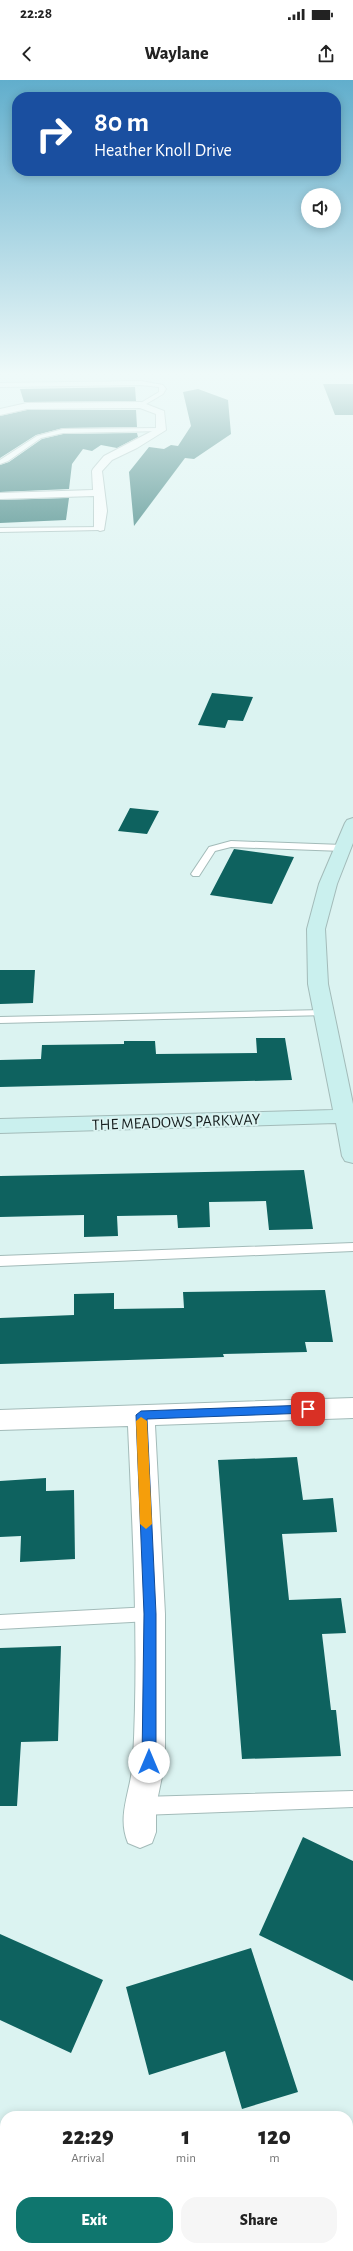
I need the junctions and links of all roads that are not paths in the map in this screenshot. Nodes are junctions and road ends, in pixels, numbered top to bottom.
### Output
1 (97, 476) edge
2 (98, 493) junction
3 (0, 496) edge
4 (100, 528) joint
5 (0, 530) edge
6 (353, 823) edge
7 (343, 848) junction
8 (196, 874) dead end
9 (324, 1013) junction
10 (0, 1020) edge
11 (349, 1116) edge
12 (0, 1126) edge
13 (353, 1156) edge
14 (353, 1247) edge
15 (0, 1260) edge
16 (353, 1408) edge
17 (141, 1415) junction
18 (0, 1420) edge
19 (150, 1614) junction
20 (0, 1622) edge
21 (353, 1799) edge
22 (140, 1819) joint

1 - 2 street
2 - 3 street
2 - 4 street
4 - 5 lane
6 - 7 main road
7 - 8 lane
7 - 9 main road
9 - 10 lane
9 - 11 main road
11 - 12 main road, THE MEADOWS PARKWAY
11 - 13 main road
14 - 15 lane
16 - 17 street
17 - 18 street
17 - 19 street
19 - 20 lane
19 - 22 street
21 - 22 lane

